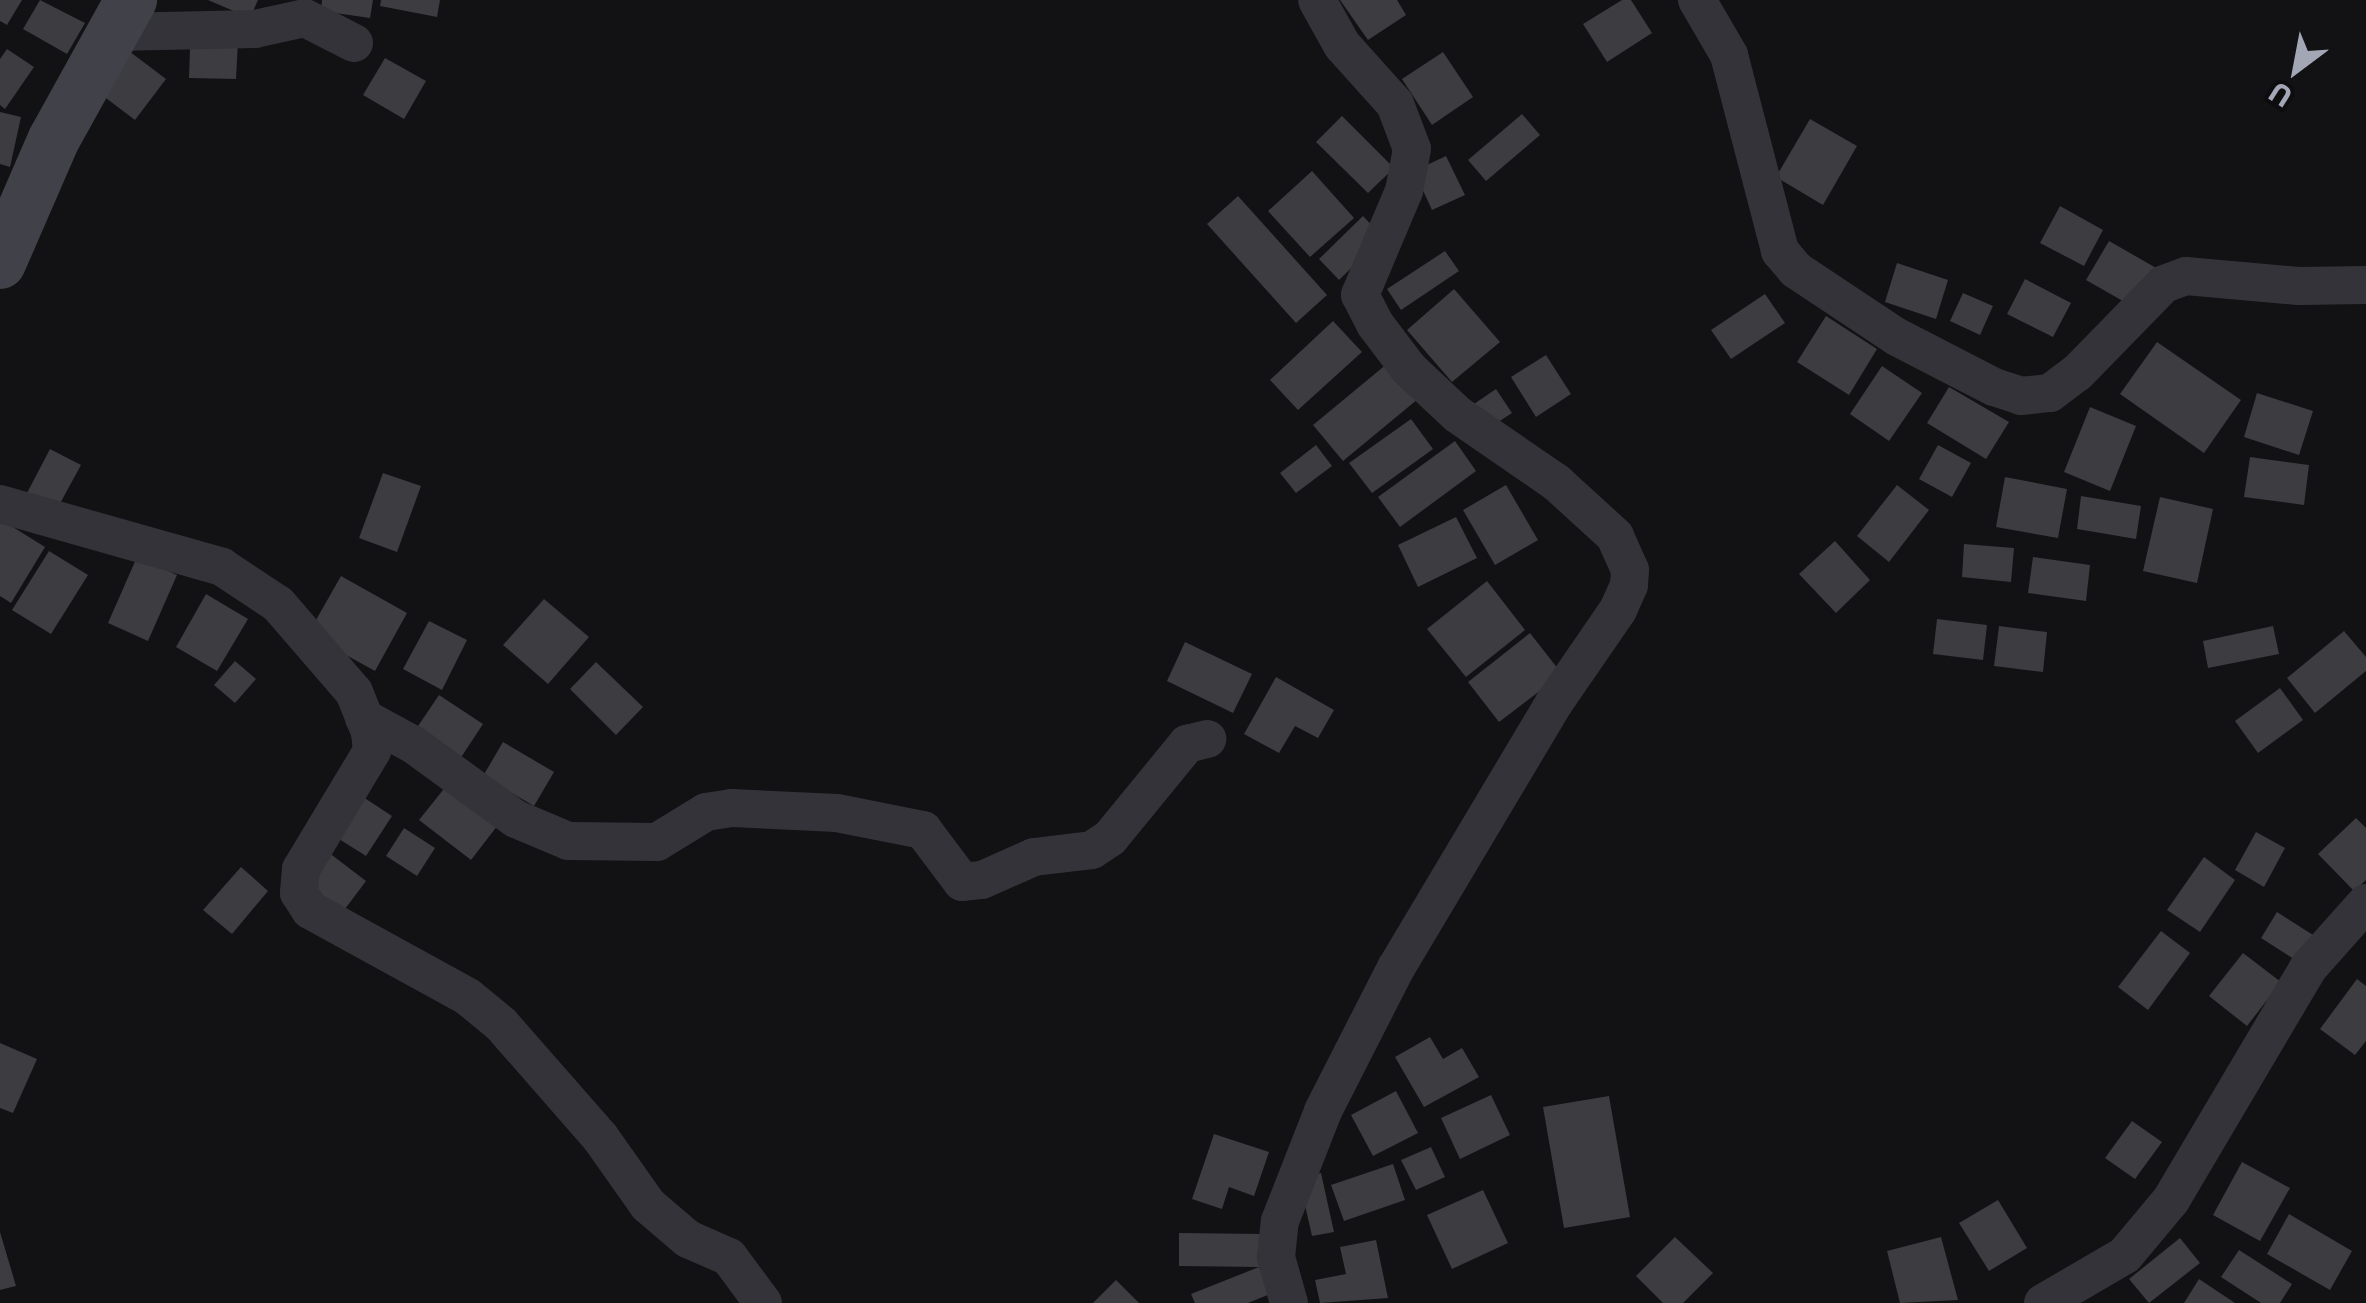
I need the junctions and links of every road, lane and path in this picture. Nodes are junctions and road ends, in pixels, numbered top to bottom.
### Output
1 (1317, 0) edge
2 (1697, 0) edge
3 (123, 16) edge
4 (354, 42) dead end
5 (0, 263) edge
6 (2366, 284) edge
7 (0, 504) edge
8 (364, 718) junction
9 (1207, 739) dead end
10 (2366, 903) edge
11 (764, 1303) edge
12 (1289, 1303) edge
13 (2043, 1303) edge

1 - 12 street
2 - 6 street
3 - 4 street
3 - 5 street
7 - 8 street
8 - 9 street
8 - 11 street
10 - 13 street

